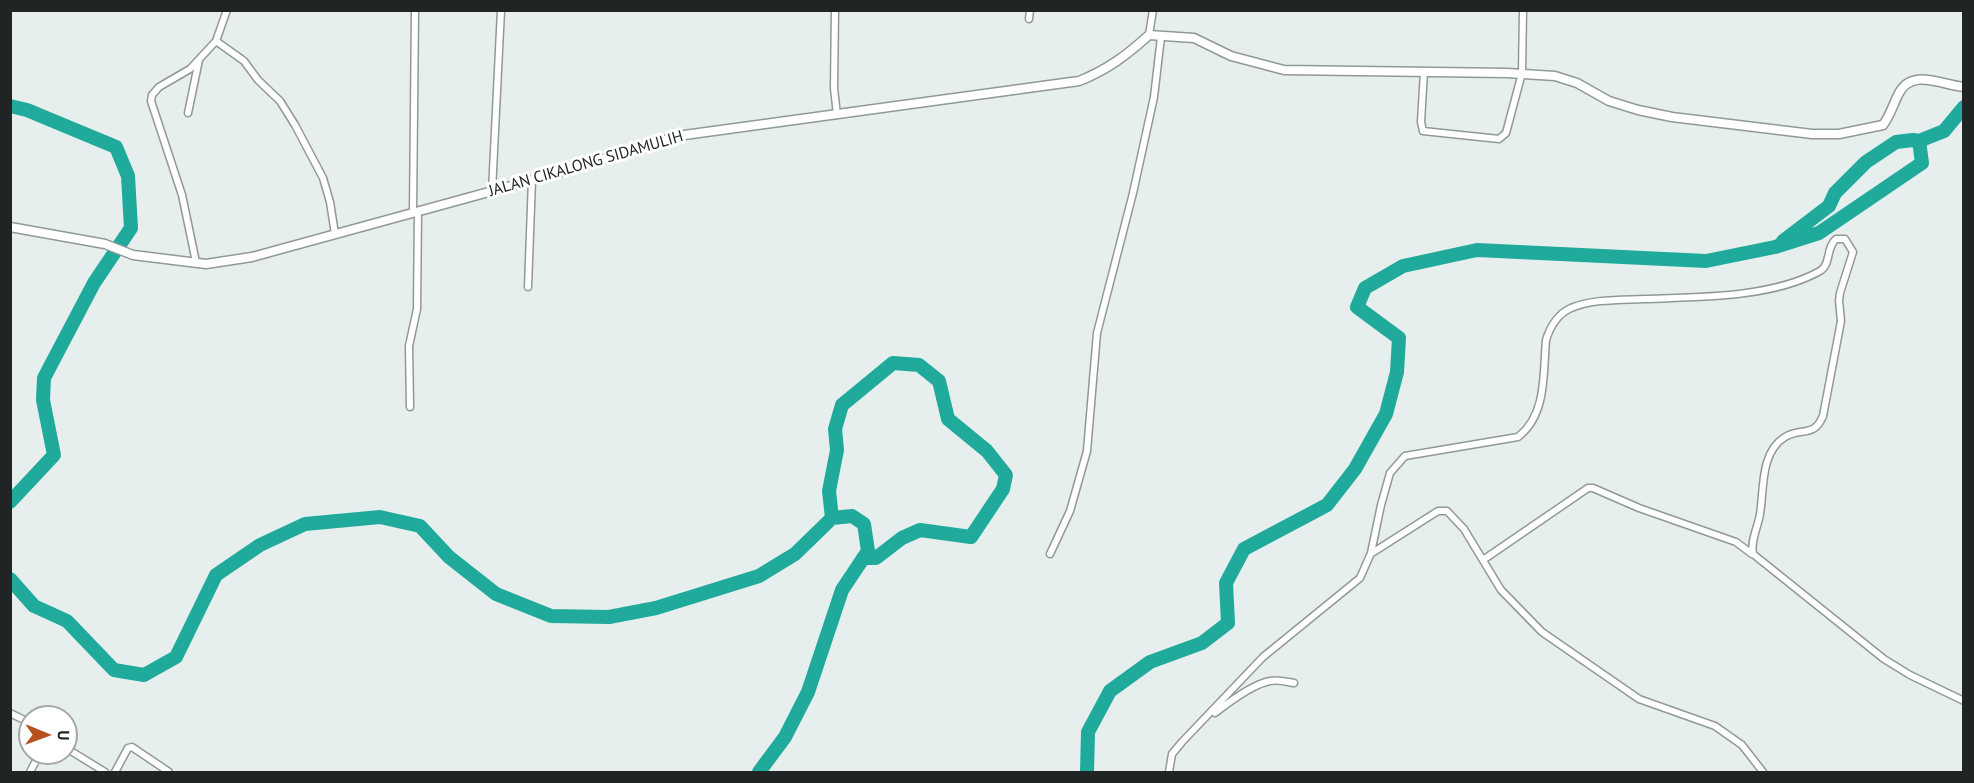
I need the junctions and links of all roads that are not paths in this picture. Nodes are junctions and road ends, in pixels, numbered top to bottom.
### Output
1 (227, 10) edge
2 (415, 10) edge
3 (501, 10) edge
4 (835, 10) edge
5 (1030, 10) edge
6 (1153, 10) edge
7 (1523, 10) edge
8 (1029, 19) dead end
9 (1149, 35) junction
10 (1161, 37) junction
11 (216, 42) junction
12 (199, 59) junction
13 (1424, 71) junction
14 (1522, 73) junction
15 (1964, 87) edge
16 (188, 113) dead end
17 (837, 115) junction
18 (532, 180) junction
19 (492, 191) junction
20 (416, 212) junction
21 (10, 227) edge
22 (335, 234) junction
23 (196, 262) junction
24 (528, 286) dead end
25 (410, 407) dead end
26 (1050, 554) dead end
27 (1371, 554) junction
28 (1753, 554) junction
29 (1483, 560) junction
30 (1294, 684) dead end
31 (1964, 701) edge
32 (1198, 726) junction
33 (78, 755) edge
34 (105, 772) edge
35 (115, 772) edge
36 (169, 772) edge
37 (1169, 772) edge
38 (1763, 772) edge

1 - 11 street
2 - 20 street
3 - 19 street
4 - 17 street
5 - 8 street
6 - 9 street
7 - 14 street
9 - 10 street
9 - 17 street, JALAN CIKALONG SIDAMULIH
10 - 13 street
10 - 26 street
11 - 12 street
11 - 22 street
12 - 16 street
12 - 23 street
13 - 14 street
13 - 14 street
14 - 15 street
17 - 18 street, JALAN CIKALONG SIDAMULIH
18 - 19 street, JALAN CIKALONG SIDAMULIH
18 - 24 street
19 - 20 street, JALAN CIKALONG SIDAMULIH
20 - 22 street, JALAN CIKALONG SIDAMULIH
20 - 25 street
21 - 23 street, JALAN CIKALONG SIDAMULIH
22 - 23 street, JALAN CIKALONG SIDAMULIH
27 - 28 street
27 - 29 street
27 - 32 street
28 - 29 street
28 - 31 street
29 - 38 street
30 - 32 street
32 - 37 street
33 - 34 street
35 - 36 street

